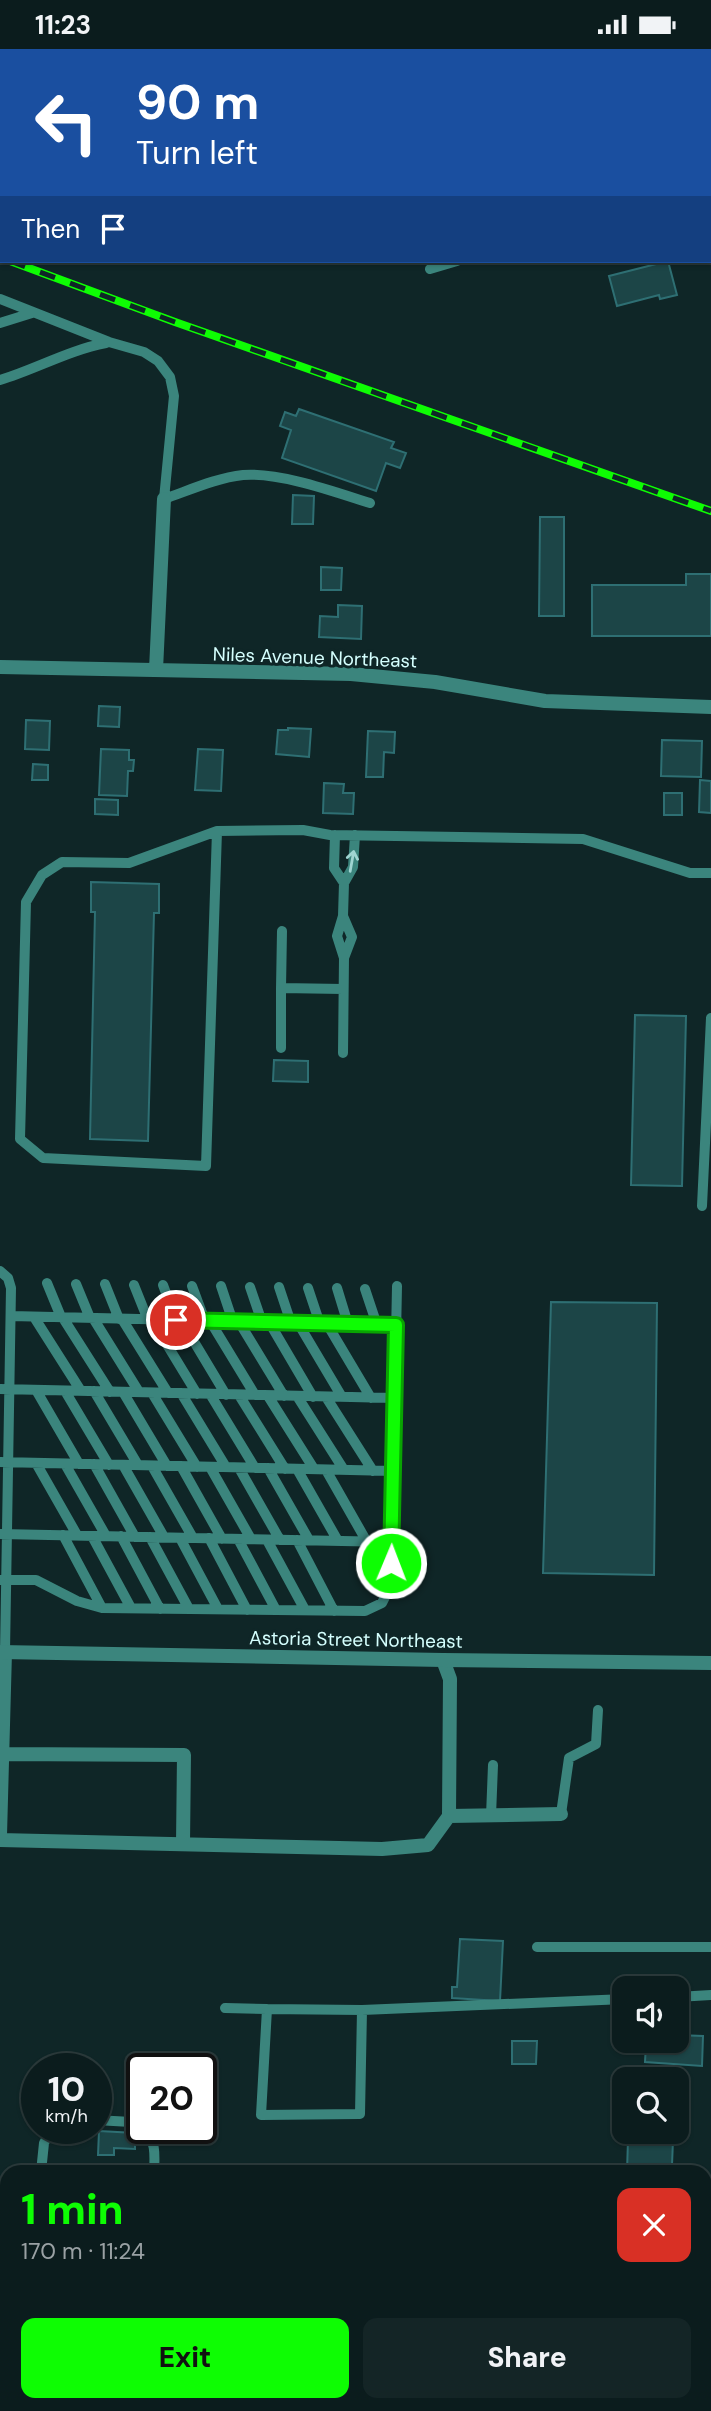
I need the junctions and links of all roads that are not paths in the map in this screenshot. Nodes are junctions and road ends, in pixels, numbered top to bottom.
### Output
1 (449, 263) edge
2 (429, 268) dead end
3 (0, 299) edge
4 (32, 313) junction
5 (0, 323) edge
6 (108, 342) junction
7 (0, 380) edge
8 (164, 499) junction
9 (370, 503) dead end
10 (0, 667) edge
11 (156, 670) junction
12 (711, 706) edge
13 (217, 831) junction
14 (335, 835) junction
15 (355, 835) junction
16 (711, 873) edge
17 (344, 883) junction
18 (282, 931) dead end
19 (281, 988) junction
20 (343, 989) junction
21 (711, 1018) edge
22 (281, 1048) dead end
23 (343, 1053) dead end
24 (702, 1206) dead end
25 (0, 1271) edge
26 (47, 1283) dead end
27 (76, 1284) dead end
28 (105, 1284) dead end
29 (134, 1285) dead end
30 (163, 1285) dead end
31 (192, 1286) dead end
32 (221, 1286) dead end
33 (397, 1286) dead end
34 (250, 1287) dead end
35 (279, 1287) dead end
36 (308, 1288) dead end
37 (337, 1288) dead end
38 (366, 1289) dead end
39 (10, 1316) junction
40 (34, 1317) junction
41 (62, 1317) junction
42 (91, 1318) junction
43 (120, 1319) junction
44 (150, 1320) junction
45 (178, 1320) junction
46 (207, 1321) junction
47 (236, 1322) junction
48 (266, 1322) junction
49 (295, 1323) junction
50 (323, 1324) junction
51 (348, 1324) junction
52 (377, 1325) junction
53 (396, 1325) junction
54 (5, 1348) edge
55 (5, 1389) edge
56 (36, 1390) junction
57 (65, 1391) junction
58 (81, 1391) junction
59 (94, 1391) junction
60 (110, 1392) junction
61 (123, 1392) junction
62 (139, 1392) junction
63 (152, 1393) junction
64 (168, 1393) junction
65 (181, 1393) junction
66 (197, 1394) junction
67 (210, 1394) junction
68 (226, 1395) junction
69 (239, 1395) junction
70 (255, 1395) junction
71 (268, 1396) junction
72 (285, 1396) junction
73 (297, 1396) junction
74 (313, 1397) junction
75 (326, 1397) junction
76 (342, 1397) junction
77 (371, 1398) junction
78 (394, 1398) junction
79 (4, 1462) edge
80 (36, 1463) junction
81 (65, 1464) junction
82 (79, 1464) junction
83 (94, 1464) junction
84 (109, 1465) junction
85 (123, 1465) junction
86 (138, 1465) junction
87 (152, 1466) junction
88 (167, 1466) junction
89 (181, 1467) junction
90 (197, 1467) junction
91 (210, 1467) junction
92 (226, 1467) junction
93 (239, 1468) junction
94 (256, 1468) junction
95 (268, 1468) junction
96 (285, 1469) junction
97 (297, 1469) junction
98 (320, 1470) junction
99 (344, 1470) junction
100 (373, 1471) junction
101 (393, 1471) junction
102 (3, 1534) edge
103 (63, 1535) junction
104 (77, 1535) junction
105 (92, 1536) junction
106 (106, 1536) junction
107 (121, 1537) junction
108 (135, 1537) junction
109 (150, 1537) junction
110 (164, 1537) junction
111 (180, 1538) junction
112 (193, 1538) junction
113 (209, 1538) junction
114 (222, 1539) junction
115 (238, 1539) junction
116 (251, 1539) junction
117 (268, 1540) junction
118 (280, 1540) junction
119 (297, 1540) junction
120 (309, 1540) junction
121 (338, 1541) junction
122 (367, 1542) junction
123 (392, 1542) junction
124 (3, 1580) edge
125 (102, 1608) junction
126 (131, 1608) junction
127 (160, 1609) junction
128 (189, 1609) junction
129 (218, 1609) junction
130 (247, 1610) junction
131 (276, 1610) junction
132 (305, 1610) junction
133 (334, 1611) junction
134 (2, 1652) edge
135 (443, 1660) junction
136 (711, 1663) edge
137 (598, 1710) dead end
138 (3, 1754) junction
139 (493, 1765) dead end
140 (561, 1814) joint
141 (491, 1816) junction
142 (449, 1817) junction
143 (0, 1837) edge
144 (183, 1844) junction
145 (537, 1947) dead end
146 (711, 1947) edge
147 (711, 1995) edge
148 (689, 1996) edge
149 (612, 2000) edge
150 (225, 2008) dead end
151 (267, 2009) junction
152 (362, 2010) junction
153 (44, 2144) edge
154 (153, 2144) edge
155 (42, 2165) edge
156 (154, 2165) edge

1 - 2 lane
3 - 4 lane
4 - 5 lane
4 - 6 lane
6 - 7 lane
6 - 8 lane
8 - 9 lane
8 - 11 street
10 - 11 street, Niles Avenue Northeast
11 - 12 street, Niles Avenue Northeast
13 - 13 lane
13 - 14 lane
14 - 15 lane
14 - 17 lane
15 - 16 lane
17 -> 15 lane
17 - 20 lane
18 - 19 lane
19 - 20 lane
19 - 22 lane
20 - 23 lane
21 - 24 lane
25 - 39 lane
26 - 41 lane
27 - 42 lane
28 - 43 lane
29 - 44 lane
30 - 45 lane
31 - 46 lane
32 - 47 lane
33 - 53 lane
34 - 48 lane
35 - 49 lane
36 - 50 lane
37 - 51 lane
38 - 52 lane
39 - 40 lane
39 - 54 lane
40 - 41 lane
40 - 58 lane
41 - 42 lane
41 - 60 lane
42 - 43 lane
42 - 62 lane
43 - 44 lane
43 - 64 lane
44 - 45 lane
44 - 66 lane
45 - 46 lane
45 - 68 lane
46 - 47 lane
46 - 70 lane
47 - 48 lane
47 - 72 lane
48 - 49 lane
48 - 74 lane
49 - 50 lane
49 - 76 lane
50 - 51 lane
50 - 77 lane
51 - 52 lane
52 - 53 lane
53 - 78 lane
54 - 55 lane
55 - 56 lane
55 - 79 lane
56 - 57 lane
56 - 82 lane
57 - 58 lane
57 - 84 lane
58 - 59 lane
59 - 60 lane
59 - 86 lane
60 - 61 lane
61 - 62 lane
61 - 88 lane
62 - 63 lane
63 - 64 lane
63 - 90 lane
64 - 65 lane
65 - 66 lane
65 - 92 lane
66 - 67 lane
67 - 68 lane
67 - 94 lane
68 - 69 lane
69 - 70 lane
69 - 96 lane
70 - 71 lane
71 - 72 lane
71 - 98 lane
72 - 73 lane
73 - 74 lane
73 - 99 lane
74 - 75 lane
75 - 76 lane
75 - 100 lane
76 - 77 lane
77 - 78 lane
78 - 101 lane
79 - 80 lane
79 - 102 lane
80 - 81 lane
80 - 104 lane
81 - 82 lane
81 - 106 lane
82 - 83 lane
83 - 84 lane
83 - 108 lane
84 - 85 lane
85 - 86 lane
85 - 110 lane
86 - 87 lane
87 - 88 lane
87 - 112 lane
88 - 89 lane
89 - 90 lane
89 - 114 lane
90 - 91 lane
91 - 92 lane
91 - 116 lane
92 - 93 lane
93 - 94 lane
93 - 118 lane
94 - 95 lane
95 - 96 lane
95 - 120 lane
96 - 97 lane
97 - 98 lane
97 - 121 lane
98 - 99 lane
98 - 122 lane
99 - 100 lane
100 - 101 lane
101 - 123 lane
102 - 103 lane
102 - 124 lane
103 - 104 lane
103 - 125 lane
104 - 105 lane
105 - 106 lane
105 - 126 lane
106 - 107 lane
107 - 108 lane
107 - 127 lane
108 - 109 lane
109 - 110 lane
109 - 128 lane
110 - 111 lane
111 - 112 lane
111 - 129 lane
112 - 113 lane
113 - 114 lane
113 - 130 lane
114 - 115 lane
115 - 116 lane
115 - 131 lane
116 - 117 lane
117 - 118 lane
117 - 132 lane
118 - 119 lane
119 - 120 lane
119 - 133 lane
120 - 121 lane
121 - 122 lane
122 - 123 lane
123 - 133 lane
124 - 125 lane
124 - 134 lane
125 - 126 lane
126 - 127 lane
127 - 128 lane
128 - 129 lane
129 - 130 lane
130 - 131 lane
131 - 132 lane
132 - 133 lane
134 - 135 street, Astoria Street Northeast
134 - 138 street
135 - 136 street, Astoria Street Northeast
135 - 142 street
137 - 140 lane
138 - 143 street
138 - 144 street
139 - 141 lane
140 - 141 street
141 - 142 street
142 - 144 street
143 - 144 street
145 - 146 lane
147 - 148 lane
149 - 152 lane
150 - 151 lane
151 - 152 lane
151 - 152 lane
153 - 155 lane
154 - 156 lane

